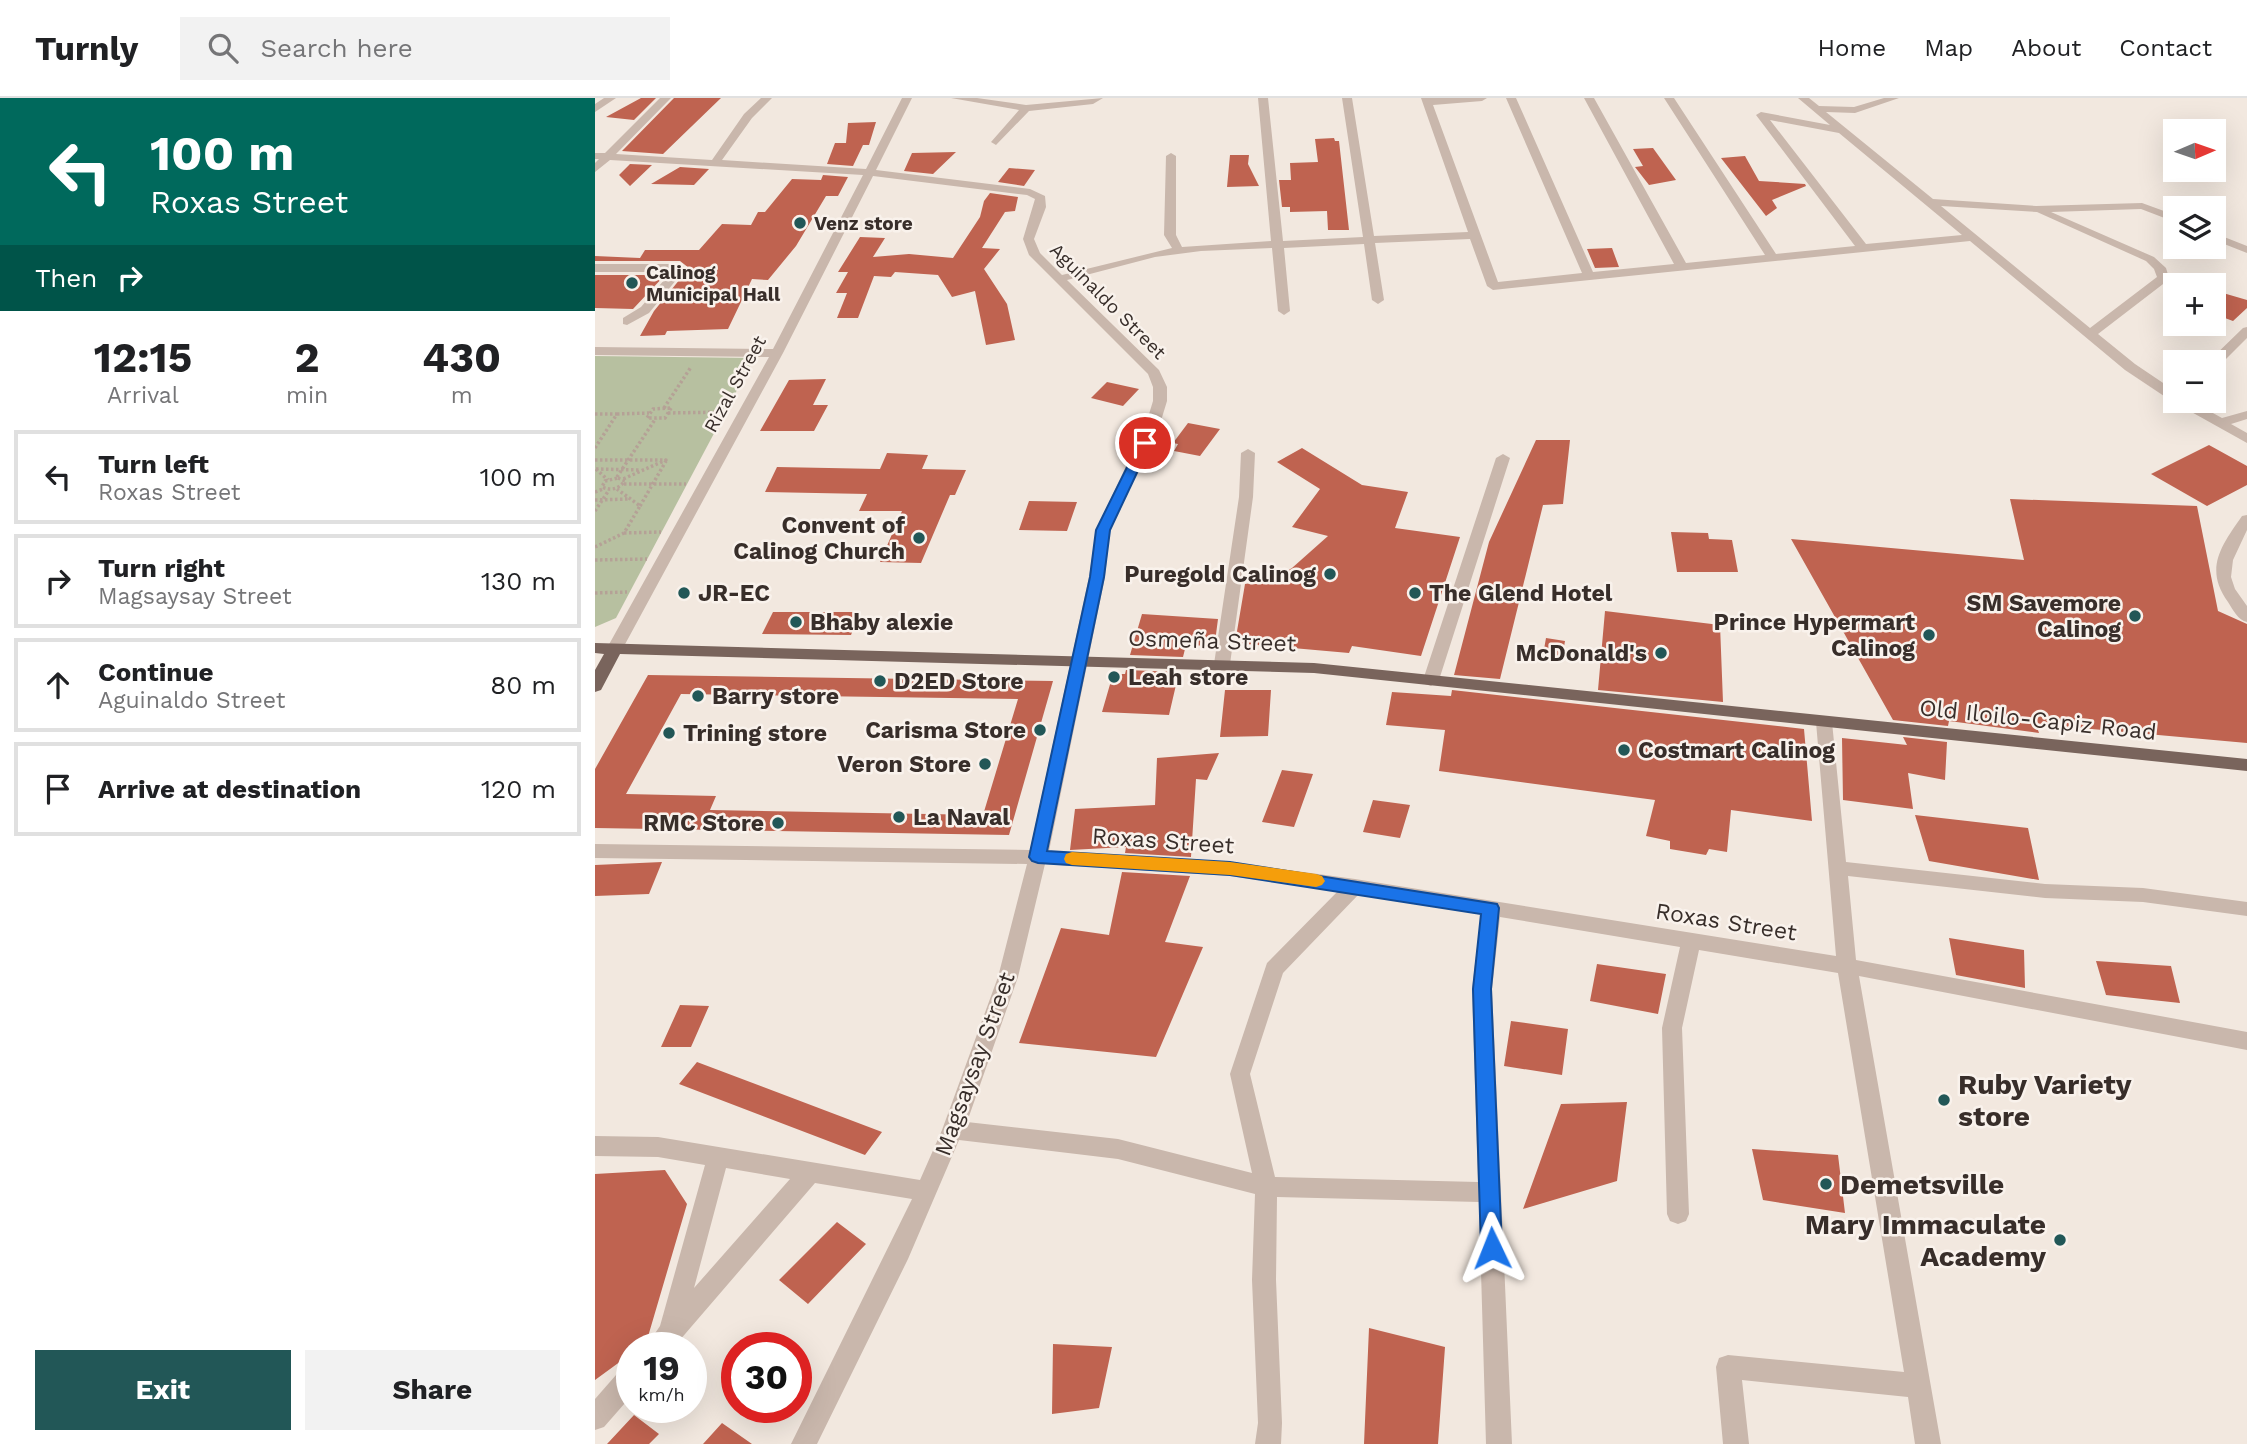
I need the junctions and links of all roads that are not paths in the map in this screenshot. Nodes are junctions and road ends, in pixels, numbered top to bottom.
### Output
1 (611, 98) edge
2 (666, 98) edge
3 (767, 98) edge
4 (907, 98) edge
5 (913, 98) edge
6 (955, 98) edge
7 (1098, 98) edge
8 (1263, 98) edge
9 (1347, 98) edge
10 (1482, 98) edge
11 (1511, 98) edge
12 (1589, 98) edge
13 (1669, 98) edge
14 (1803, 98) edge
15 (1894, 98) edge
16 (1427, 100) edge
17 (595, 108) edge
18 (1025, 108) junction
19 (1816, 109) junction
20 (1840, 130) junction
21 (996, 142) dead end
22 (1171, 156) dead end
23 (600, 157) edge
24 (715, 163) junction
25 (595, 169) edge
26 (870, 172) junction
27 (1927, 202) junction
28 (2036, 209) junction
29 (2163, 214) edge
30 (1474, 236) junction
31 (1973, 237) junction
32 (1369, 240) junction
33 (2226, 241) edge
34 (1277, 244) junction
35 (1863, 248) junction
36 (2247, 250) edge
37 (1179, 251) junction
38 (1773, 257) junction
39 (1682, 267) junction
40 (598, 271) edge
41 (1589, 276) junction
42 (1059, 279) junction
43 (1378, 300) dead end
44 (1284, 311) dead end
45 (627, 321) dead end
46 (2247, 331) edge
47 (2090, 334) junction
48 (595, 351) edge
49 (2226, 351) edge
50 (777, 353) junction
51 (2163, 389) edge
52 (2203, 413) edge
53 (2247, 415) edge
54 (2221, 423) junction
55 (2247, 439) edge
56 (1248, 453) dead end
57 (1503, 458) dead end
58 (2244, 528) edge
59 (2247, 617) edge
60 (595, 648) edge
61 (615, 648) junction
62 (1077, 660) junction
63 (1222, 664) junction
64 (1431, 680) junction
65 (595, 686) edge
66 (1824, 722) junction
67 (2247, 765) edge
68 (595, 851) edge
69 (1038, 857) junction
70 (1837, 868) junction
71 (1355, 886) junction
72 (1490, 908) junction
73 (2247, 909) edge
74 (1691, 941) junction
75 (1847, 966) junction
76 (2247, 1041) edge
77 (953, 1130) junction
78 (595, 1146) edge
79 (718, 1157) junction
80 (809, 1173) junction
81 (1266, 1187) junction
82 (927, 1191) junction
83 (1489, 1192) junction
84 (1678, 1214) dead end
85 (666, 1332) edge
86 (670, 1332) edge
87 (1918, 1385) junction
88 (616, 1394) edge
89 (595, 1418) edge
90 (803, 1444) edge
91 (1268, 1444) edge
92 (1499, 1444) edge
93 (1736, 1444) edge
94 (1928, 1444) edge

1 - 17 street
2 - 23 street
3 - 24 street
4 - 5 street
4 - 26 street, Rizal Street
6 - 18 street
7 - 18 street
8 - 34 street
9 - 32 street
10 - 16 street
11 - 41 street
12 - 39 street
13 - 38 street
14 - 19 street
15 - 19 street
16 - 30 street
18 - 21 street
19 - 20 street
20 - 27 street
20 - 35 street
22 - 37 street
23 - 24 street, Aguinaldo Street
23 - 25 street
24 - 26 street, Aguinaldo Street
26 - 42 street, Aguinaldo Street
26 - 50 street, Rizal Street
27 - 28 street
27 - 31 street
28 - 29 street
28 - 47 street
30 - 32 street
30 - 41 street
31 - 35 street
31 - 47 street
32 - 34 street
32 - 43 street
33 - 36 street
34 - 37 street
34 - 44 street
35 - 38 street
37 - 42 street
38 - 39 street
39 - 41 street
40 - 45 street
42 - 62 street, Aguinaldo Street
46 - 49 street
47 - 51 street
48 - 50 street
50 - 61 street, Rizal Street
52 - 54 street
53 - 54 street
54 - 55 street
56 - 63 street
57 - 64 street
58 - 59 street
60 - 61 main road, Osmeña Street
61 - 62 main road, Osmeña Street
61 - 65 main road, Rizal Street
62 - 63 main road, Osmeña Street
62 - 69 street, Magsaysay Street
63 - 64 main road, Osmeña Street
64 - 66 main road, Osmeña Street
66 - 67 main road, Old Iloilo-Capiz Road
66 - 70 street
68 - 69 street, Roxas Street
69 - 71 street, Roxas Street
69 - 77 street, Magsaysay Street
70 - 73 street
70 - 75 street
71 - 72 street, Roxas Street
71 - 81 street
72 - 74 street, Roxas Street
72 - 83 street
74 - 75 street, Roxas Street
74 - 84 street
75 - 76 street, Roxas Street
75 - 87 street
77 - 81 street
77 - 82 street, Magsaysay Street
78 - 79 street
79 - 80 street
79 - 85 street
80 - 82 street
80 - 86 street
81 - 83 street
81 - 91 street
82 - 90 street, Magsaysay Street
83 - 92 street
87 - 93 street
87 - 94 street
88 - 89 street

